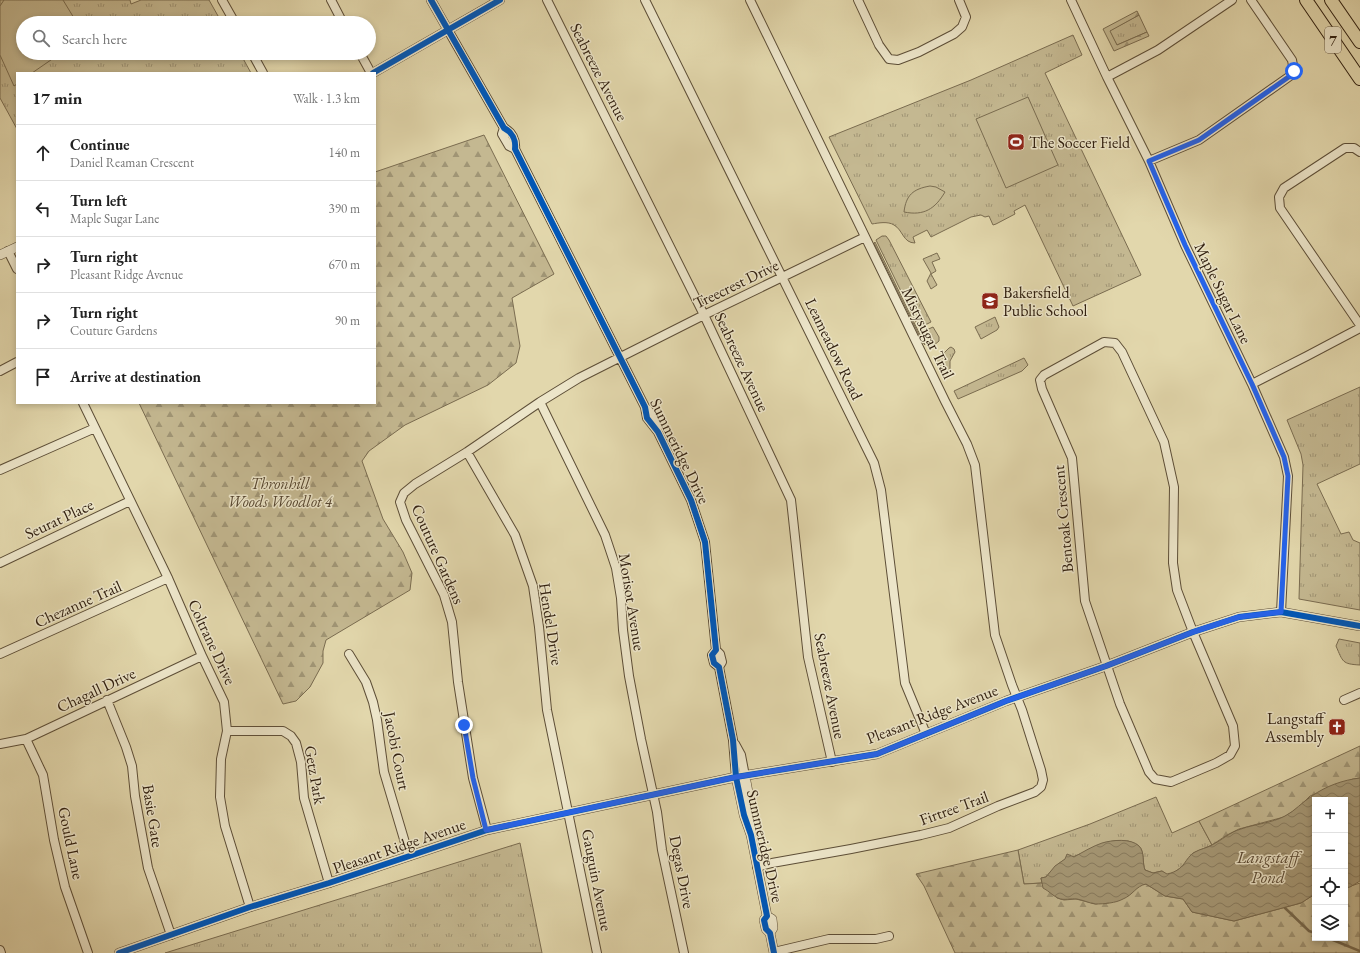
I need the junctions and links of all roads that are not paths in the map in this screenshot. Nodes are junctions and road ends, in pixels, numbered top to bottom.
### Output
1 (222, 0) edge
2 (331, 0) edge
3 (431, 0) edge
4 (500, 0) edge
5 (547, 0) edge
6 (645, 0) edge
7 (750, 0) edge
8 (858, 0) edge
9 (959, 0) edge
10 (1071, 0) edge
11 (1232, 0) edge
12 (1251, 0) edge
13 (1306, 0) edge
14 (1331, 0) edge
15 (231, 16) edge
16 (339, 16) edge
17 (448, 30) junction
18 (1360, 42) edge
19 (256, 60) edge
20 (364, 60) edge
21 (262, 72) edge
22 (371, 72) edge
23 (374, 72) edge
24 (1106, 77) junction
25 (1360, 79) edge
26 (1360, 152) edge
27 (1149, 161) junction
28 (866, 237) junction
29 (16, 247) edge
30 (4, 253) edge
31 (16, 268) edge
32 (782, 277) junction
33 (704, 314) junction
34 (1360, 326) edge
35 (620, 358) junction
36 (16, 363) edge
37 (0, 371) edge
38 (1252, 384) junction
39 (540, 402) junction
40 (83, 404) edge
41 (95, 428) junction
42 (467, 452) junction
43 (0, 470) edge
44 (130, 501) junction
45 (0, 563) edge
46 (168, 578) junction
47 (1281, 612) junction
48 (1360, 626) edge
49 (1193, 632) junction
50 (0, 654) edge
51 (349, 654) dead end
52 (202, 656) junction
53 (1106, 666) junction
54 (1360, 693) edge
55 (1017, 697) junction
56 (107, 700) junction
57 (1344, 700) dead end
58 (227, 731) junction
59 (926, 734) junction
60 (26, 738) junction
61 (0, 744) edge
62 (832, 762) junction
63 (741, 777) junction
64 (653, 796) junction
65 (569, 812) junction
66 (486, 830) junction
67 (409, 856) junction
68 (757, 867) junction
69 (328, 883) junction
70 (250, 907) junction
71 (171, 935) junction
72 (889, 936) dead end
73 (0, 950) edge
74 (1, 953) edge
75 (88, 953) edge
76 (119, 953) edge
77 (597, 953) edge
78 (684, 953) edge
79 (774, 953) edge

1 - 15 street
2 - 16 street
3 - 17 street, Summeridge Drive
4 - 17 street
5 - 33 street, Seabreeze Avenue
6 - 32 street, Leameadow Road
7 - 28 street, Mistysugar Trail
8 - 9 street
10 - 24 street, Maple Sugar Lane
11 - 24 street
12 - 27 street
13 - 25 main road, 7
14 - 18 main road, 7
17 - 23 street
17 - 35 street, Summeridge Drive
19 - 21 street
20 - 22 street
24 - 27 street, Maple Sugar Lane
26 - 34 street
27 - 38 street, Maple Sugar Lane
28 - 32 street, Treecrest Drive
28 - 55 street, Mistysugar Trail
29 - 30 street
30 - 31 street
32 - 33 street, Treecrest Drive
32 - 59 street, Leameadow Road
33 - 35 street, Treecrest Drive
33 - 62 street, Seabreeze Avenue
34 - 38 street
35 - 39 street, Couture Gardens
35 - 63 street, Summeridge Drive
36 - 37 street
38 - 47 street, Maple Sugar Lane
39 - 42 street, Couture Gardens
39 - 64 street, Morisot Avenue
40 - 41 street, Coltrane Drive
41 - 43 street
41 - 44 street, Coltrane Drive
42 - 65 street, Hendel Drive
42 - 66 street, Couture Gardens
44 - 45 street, Seurat Place
44 - 46 street, Coltrane Drive
46 - 50 street, Chezanne Trail
46 - 52 street, Coltrane Drive
47 - 48 street, Pleasant Ridge Avenue
47 - 49 street, Pleasant Ridge Avenue
49 - 53 street, Pleasant Ridge Avenue
49 - 53 street
49 - 53 street, Bentoak Crescent
51 - 67 street, Jacobi Court
52 - 56 street, Chagall Drive
52 - 58 street, Coltrane Drive
53 - 55 street, Pleasant Ridge Avenue
54 - 57 street
55 - 59 street, Pleasant Ridge Avenue
55 - 68 street, Firtree Trail
56 - 60 street, Chagall Drive
56 - 71 street, Basie Gate
58 - 69 street, Getz Park
58 - 70 street, Coltrane Drive
59 - 62 street, Pleasant Ridge Avenue
60 - 61 street, Chagall Drive
60 - 75 street, Gould Lane
62 - 63 street, Pleasant Ridge Avenue
63 - 64 street, Pleasant Ridge Avenue
63 - 68 street, Summeridge Drive
64 - 65 street, Pleasant Ridge Avenue
64 - 78 street, Degas Drive
65 - 66 street, Pleasant Ridge Avenue
65 - 77 street, Gauguin Avenue
66 - 67 street, Pleasant Ridge Avenue
67 - 69 street, Pleasant Ridge Avenue
68 - 79 street, Summeridge Drive
69 - 70 street, Pleasant Ridge Avenue
70 - 71 street, Pleasant Ridge Avenue
71 - 76 street, Pleasant Ridge Avenue
72 - 79 street
73 - 74 street

